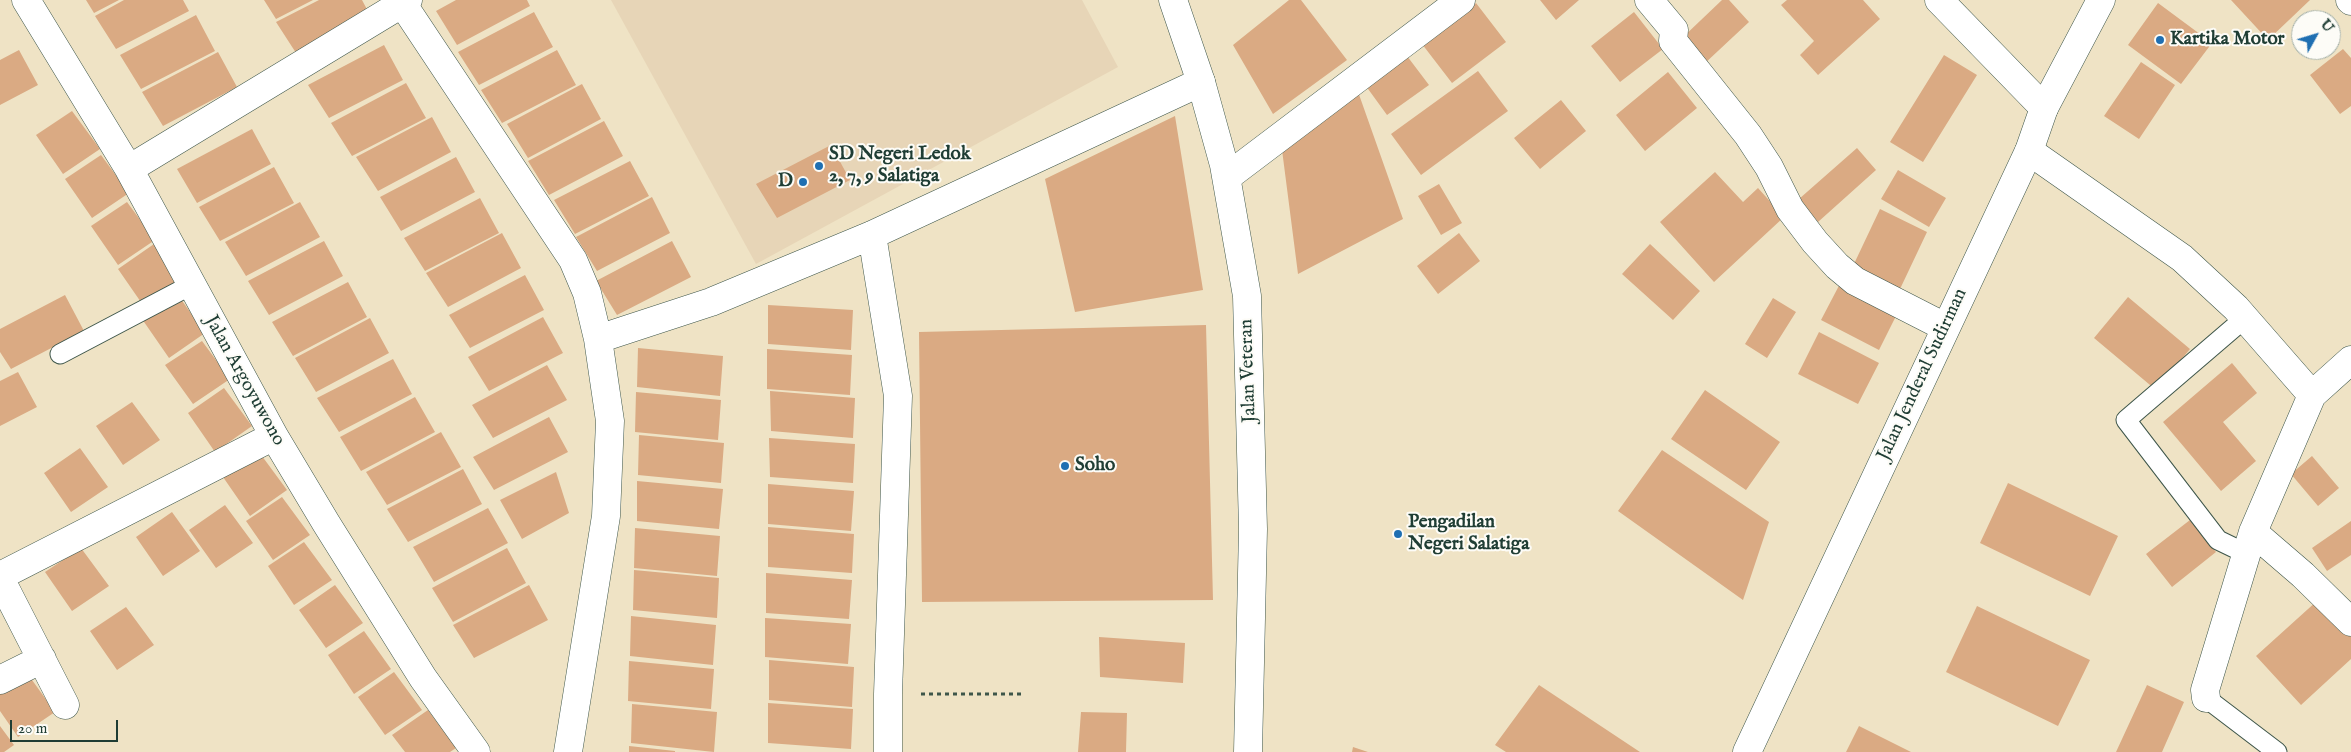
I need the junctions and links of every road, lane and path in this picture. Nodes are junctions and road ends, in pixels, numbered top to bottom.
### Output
1 (26, 0) edge
2 (1173, 0) edge
3 (1461, 0) edge
4 (1649, 0) edge
5 (1939, 0) edge
6 (2101, 0) edge
7 (404, 1) edge
8 (1201, 82) junction
9 (2044, 108) junction
10 (2029, 151) junction
11 (129, 169) junction
12 (1227, 177) junction
13 (872, 235) junction
14 (191, 286) junction
15 (2245, 318) junction
16 (1945, 327) junction
17 (598, 339) junction
18 (60, 354) dead end
19 (2351, 360) edge
20 (2312, 395) junction
21 (274, 436) junction
22 (2250, 543) junction
23 (2, 582) edge
24 (2351, 622) edge
25 (42, 659) junction
26 (0, 680) edge
27 (888, 694) junction
28 (1022, 694) dead end
29 (2206, 698) joint
30 (65, 705) dead end
31 (476, 752) edge
32 (568, 752) edge
33 (888, 752) edge
34 (1248, 752) edge
35 (1747, 752) edge
36 (2277, 752) edge

1 - 11 street, Jalan Argoyuwono
2 - 8 street, Jalan Veteran
3 - 12 street
4 - 16 street
5 - 9 street
6 - 9 street, Jalan Jenderal Sudirman
7 - 11 street
7 - 17 street
8 - 12 street, Jalan Veteran
8 - 13 street
9 - 10 street, Jalan Jenderal Sudirman
10 - 15 street
10 - 16 street, Jalan Jenderal Sudirman
11 - 14 street, Jalan Argoyuwono
12 - 34 street, Jalan Veteran
13 - 17 street
13 - 27 street
14 - 18 lane
14 - 21 street, Jalan Argoyuwono
15 - 20 street
15 - 22 lane
16 - 35 street, Jalan Jenderal Sudirman
17 - 32 street
19 - 20 street
20 - 22 street
21 - 23 street
21 - 31 street, Jalan Argoyuwono
22 - 24 street
22 - 29 street
23 - 25 street
25 - 26 street
25 - 30 street
27 - 28 path
27 - 33 street
29 - 36 lane

